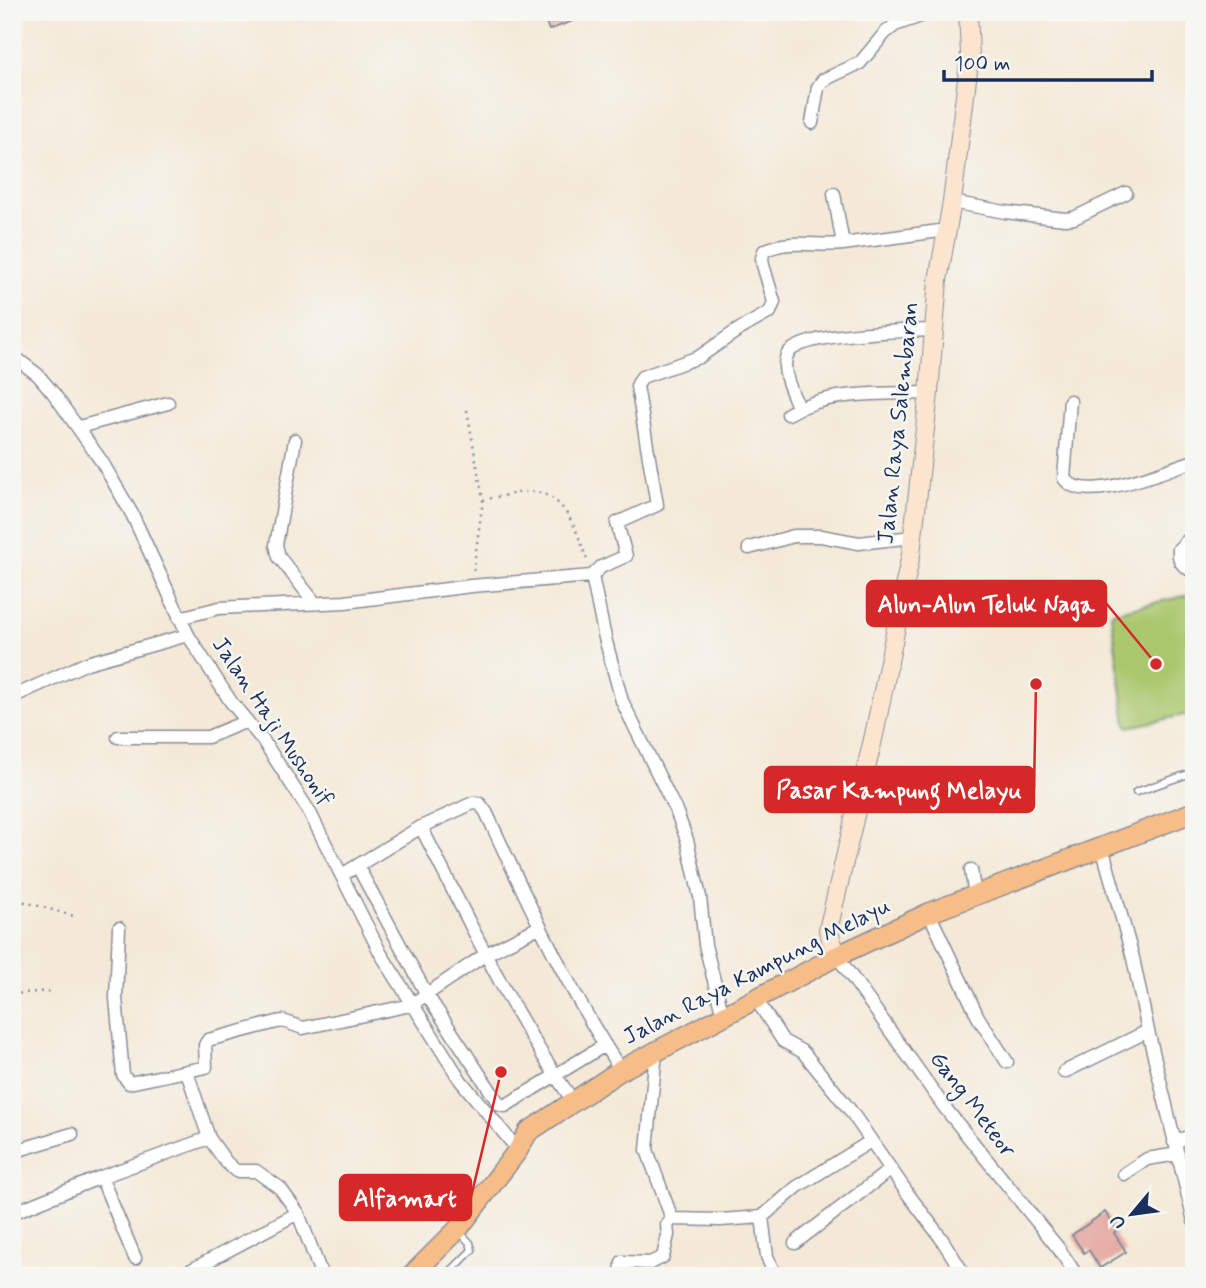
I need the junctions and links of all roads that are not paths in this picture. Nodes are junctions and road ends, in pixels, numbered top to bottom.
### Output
1 (932, 12) edge
2 (969, 12) edge
3 (812, 123) dead end
4 (1126, 193) dead end
5 (834, 194) dead end
6 (952, 202) junction
7 (947, 230) junction
8 (843, 244) junction
9 (934, 330) junction
10 (12, 355) edge
11 (929, 393) junction
12 (1070, 401) dead end
13 (168, 403) dead end
14 (79, 427) junction
15 (295, 440) dead end
16 (1194, 461) edge
17 (913, 537) junction
18 (1194, 539) edge
19 (749, 548) dead end
20 (1194, 572) edge
21 (592, 576) junction
22 (315, 603) junction
23 (180, 618) junction
24 (188, 635) junction
25 (13, 695) edge
26 (247, 721) junction
27 (118, 737) dead end
28 (1194, 772) edge
29 (1136, 792) dead end
30 (1194, 812) edge
31 (421, 827) junction
32 (1102, 847) junction
33 (358, 867) junction
34 (971, 870) dead end
35 (342, 875) junction
36 (975, 896) junction
37 (929, 913) junction
38 (539, 927) junction
39 (119, 928) dead end
40 (486, 954) junction
41 (837, 956) junction
42 (427, 995) junction
43 (756, 999) junction
44 (411, 1005) junction
45 (723, 1016) junction
46 (1148, 1031) junction
47 (605, 1045) junction
48 (656, 1051) junction
49 (1007, 1062) dead end
50 (621, 1070) junction
51 (187, 1072) junction
52 (1064, 1072) dead end
53 (555, 1076) junction
54 (573, 1101) junction
55 (72, 1134) dead end
56 (1194, 1135) edge
57 (209, 1138) junction
58 (871, 1141) junction
59 (1176, 1148) junction
60 (518, 1150) junction
61 (12, 1152) edge
62 (891, 1170) junction
63 (1124, 1174) dead end
64 (101, 1177) junction
65 (12, 1213) edge
66 (298, 1213) junction
67 (762, 1217) junction
68 (672, 1219) junction
69 (1194, 1221) edge
70 (457, 1229) junction
71 (795, 1243) dead end
72 (135, 1258) dead end
73 (414, 1275) edge
74 (180, 1276) edge
75 (322, 1276) edge
76 (446, 1276) edge
77 (621, 1276) edge
78 (775, 1276) edge
79 (965, 1276) edge
80 (1077, 1276) edge

1 - 3 street
2 - 6 main road, Jalan Raya Salembaran
4 - 6 street
5 - 8 street
6 - 7 main road, Jalan Raya Salembaran
7 - 8 street
7 - 9 main road, Jalan Raya Salembaran
8 - 21 street
9 - 11 main road, Jalan Raya Salembaran
9 - 11 street
10 - 14 street, Jalan Haji Mushonif
11 - 17 main road, Jalan Raya Salembaran
12 - 16 street
13 - 14 street
14 - 23 street, Jalan Haji Mushonif
15 - 22 street
17 - 19 street
17 - 41 main road, Jalan Raya Salembaran
18 - 20 street
21 - 22 street
21 - 45 street
22 - 23 street
23 - 24 street, Jalan Haji Mushonif
24 - 25 street
24 - 26 street, Jalan Haji Mushonif
26 - 27 street
26 - 35 street, Jalan Haji Mushonif
28 - 29 lane
30 - 32 main road, Jalan Raya Kampung Melayu
31 - 33 street
31 - 38 street
31 - 40 street
32 - 36 main road, Jalan Raya Kampung Melayu
32 - 46 street
33 - 35 street
33 - 42 street
34 - 36 street
35 - 44 street, Jalan Haji Mushonif
36 - 37 main road, Jalan Raya Kampung Melayu
37 - 41 main road, Jalan Raya Kampung Melayu
37 - 49 street
38 - 40 street
38 - 47 street
39 - 51 street
40 - 42 street
40 - 53 street
41 - 43 main road, Jalan Raya Kampung Melayu
41 - 80 street, Gang Meteor
42 - 44 street
42 - 53 street
43 - 45 main road, Jalan Raya Kampung Melayu
43 - 58 street
44 - 51 street
44 - 60 street, Jalan Haji Mushonif
45 - 48 main road, Jalan Raya Kampung Melayu
46 - 52 street
46 - 59 street
47 - 50 street
47 - 53 street
48 - 50 main road, Jalan Raya Kampung Melayu
48 - 68 street
50 - 54 main road, Jalan Raya Kampung Melayu
51 - 57 street
53 - 54 street
54 - 60 main road, Jalan Raya Kampung Melayu
55 - 61 street
56 - 59 street
57 - 64 street
57 - 66 street
58 - 62 street
58 - 67 street
59 - 63 street
59 - 69 street
60 - 70 main road, Jalan Raya Kampung Melayu
62 - 71 street
62 - 79 street
64 - 65 street
64 - 72 street
66 - 74 street
66 - 75 street
67 - 68 street
67 - 78 street
68 - 77 street
70 - 73 main road, Jalan Raya Kampung Melayu
70 - 76 lane

